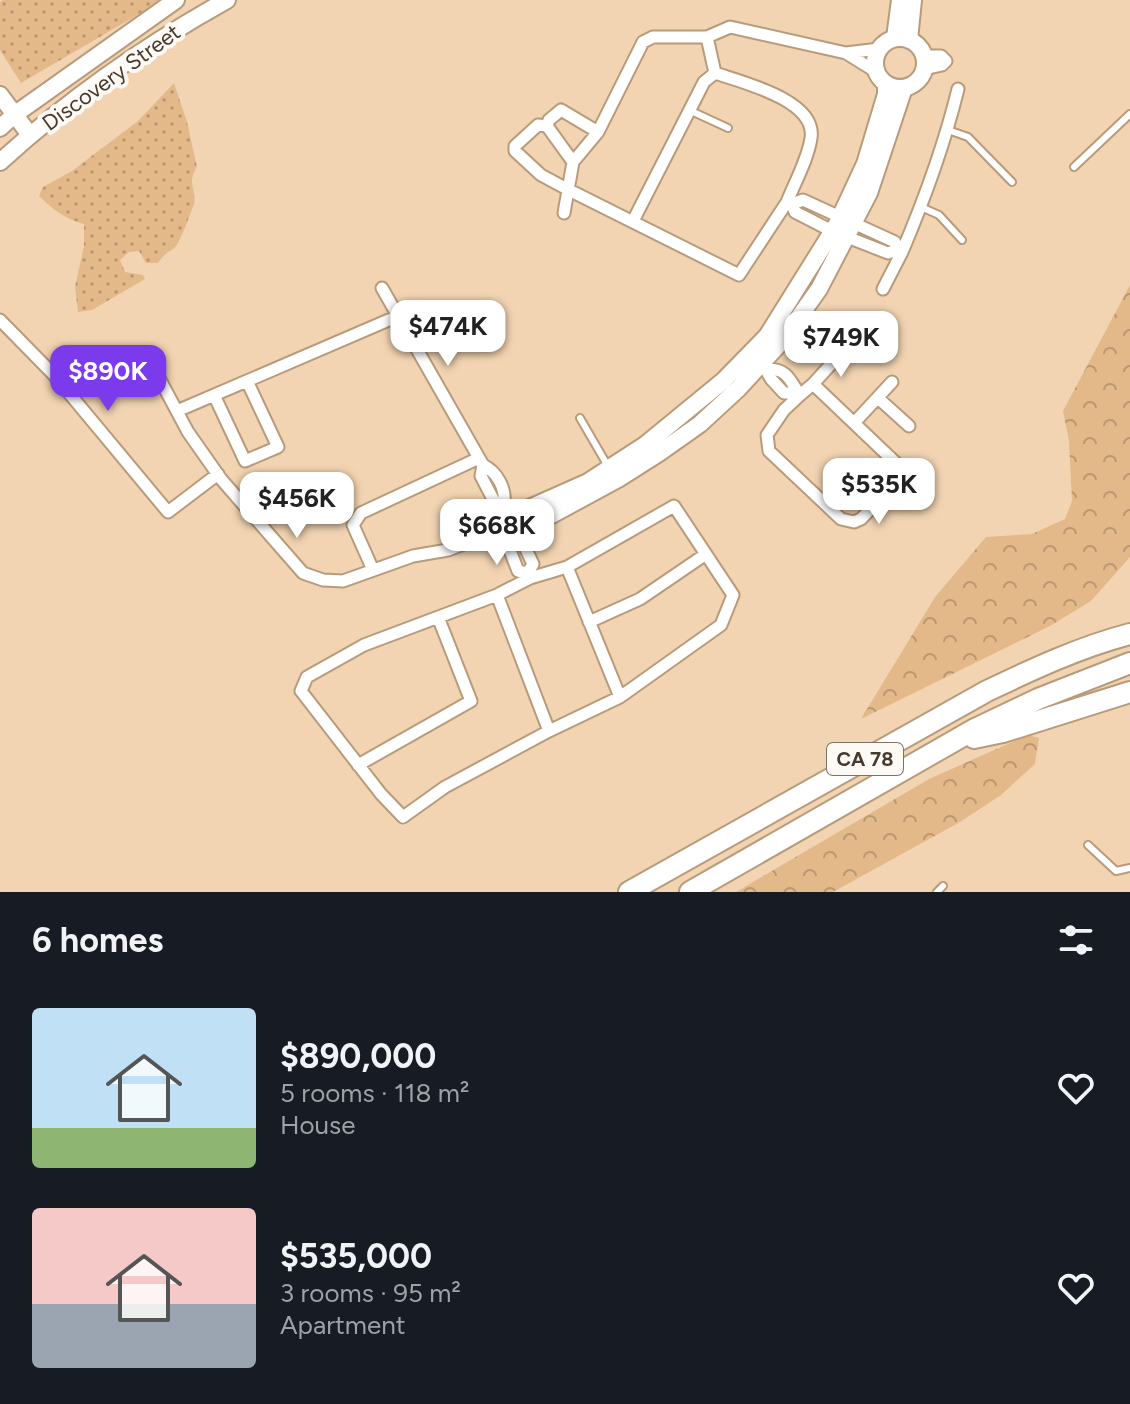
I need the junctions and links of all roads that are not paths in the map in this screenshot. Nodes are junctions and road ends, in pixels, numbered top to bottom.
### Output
1 (176, 0) edge
2 (227, 0) edge
3 (900, 0) edge
4 (913, 0) edge
5 (707, 37) junction
6 (902, 39) junction
7 (879, 49) junction
8 (846, 53) junction
9 (952, 61) dead end
10 (924, 62) junction
11 (875, 71) junction
12 (715, 73) junction
13 (886, 84) junction
14 (904, 88) junction
15 (958, 89) dead end
16 (0, 95) edge
17 (689, 110) junction
18 (1130, 114) edge
19 (14, 115) junction
20 (547, 126) junction
21 (0, 128) edge
22 (728, 128) dead end
23 (948, 130) junction
24 (598, 132) junction
25 (30, 135) junction
26 (0, 162) edge
27 (573, 162) junction
28 (1074, 167) dead end
29 (1012, 182) dead end
30 (567, 189) junction
31 (790, 203) junction
32 (921, 207) junction
33 (564, 213) dead end
34 (633, 221) junction
35 (843, 227) junction
36 (962, 240) dead end
37 (900, 251) junction
38 (382, 288) dead end
39 (883, 289) dead end
40 (398, 316) junction
41 (0, 320) edge
42 (843, 351) dead end
43 (150, 361) dead end
44 (759, 362) junction
45 (247, 381) junction
46 (892, 382) dead end
47 (813, 384) junction
48 (799, 394) junction
49 (214, 395) junction
50 (878, 398) junction
51 (177, 411) junction
52 (580, 418) dead end
53 (854, 423) junction
54 (909, 426) dead end
55 (481, 462) junction
56 (609, 468) junction
57 (218, 474) junction
58 (511, 526) junction
59 (706, 554) junction
60 (567, 567) junction
61 (373, 570) junction
62 (529, 576) junction
63 (497, 595) junction
64 (438, 617) junction
65 (589, 622) junction
66 (1130, 633) edge
67 (1130, 663) edge
68 (1130, 692) edge
69 (620, 697) junction
70 (549, 731) junction
71 (950, 742) junction
72 (358, 765) junction
73 (1088, 845) dead end
74 (1130, 868) edge
75 (943, 886) dead end
76 (629, 892) edge
77 (690, 892) edge
78 (937, 892) edge

1 - 19 street, Discovery Street
2 - 25 street, Discovery Street
3 - 6 street
4 - 6 street
5 - 8 street
5 - 12 street
5 - 24 street
6 - 7 street
6 - 10 street
7 - 8 street
7 - 11 street
8 - 11 street
9 - 10 street
10 - 14 street
11 - 13 street
12 - 17 street
12 - 31 street
13 - 14 street
13 - 35 street
14 - 35 street
15 - 23 street
16 - 19 street
17 - 22 lane
17 - 34 street
18 - 28 lane
19 - 21 street, Discovery Street
19 - 25 street
20 - 24 street
20 - 27 street
20 - 30 street
23 - 29 lane
23 - 32 street
24 - 27 street
25 - 26 street, Discovery Street
27 - 30 street
30 - 33 street
30 - 34 street
31 - 34 street
31 - 35 street
32 - 36 lane
32 - 37 street
35 - 37 street
35 - 44 street
37 - 39 street
38 - 40 street
40 - 45 street
40 - 55 street
41 - 57 street
42 - 47 street
43 - 51 street
44 - 48 street
44 - 56 street
44 - 58 street
45 - 49 street
45 - 49 street
46 - 50 street
47 - 48 street
47 - 53 street
48 - 53 street
49 - 51 street
50 - 53 street
50 - 54 street
51 - 57 street
52 - 56 lane
55 - 58 street
55 - 61 street
56 - 58 street
57 - 61 street
58 - 61 street
58 - 62 street
59 - 60 street
59 - 65 street
59 - 69 street
60 - 62 street
60 - 65 street
62 - 63 street
63 - 64 street
63 - 70 street
64 - 72 street
64 - 72 street
65 - 69 street
66 - 76 highway, CA 78
67 - 71 highway, CA 78
68 - 71 highway
69 - 70 street
70 - 72 street
71 - 77 highway, CA 78
73 - 74 lane
75 - 78 lane

